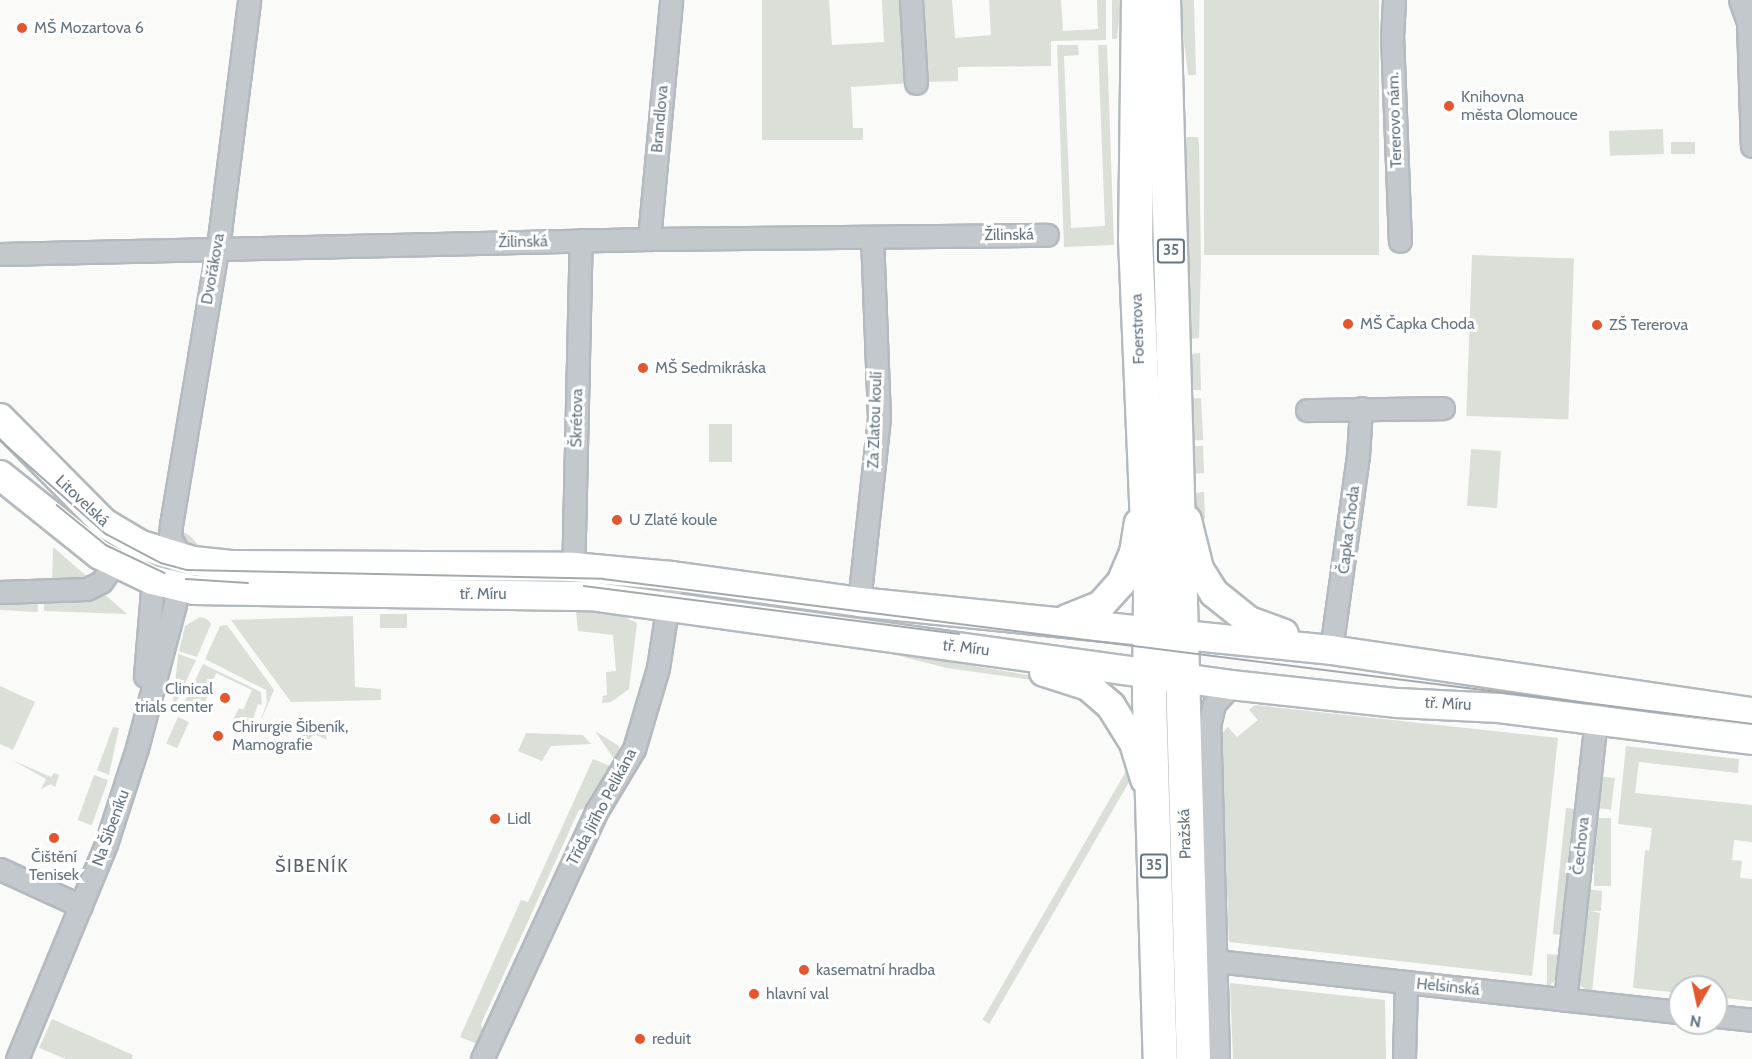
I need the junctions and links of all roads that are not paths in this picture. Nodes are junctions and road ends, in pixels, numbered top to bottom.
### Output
1 (249, 0) edge
2 (671, 0) edge
3 (911, 0) edge
4 (1138, 0) edge
5 (1163, 0) edge
6 (1394, 0) edge
7 (1740, 0) edge
8 (916, 83) dead end
9 (1752, 146) edge
10 (1047, 235) dead end
11 (872, 237) junction
12 (649, 239) junction
13 (581, 240) junction
14 (1400, 241) dead end
15 (216, 249) junction
16 (0, 254) edge
17 (1361, 408) junction
18 (1443, 408) dead end
19 (1307, 410) dead end
20 (0, 418) edge
21 (1146, 470) junction
22 (0, 475) edge
23 (1179, 486) junction
24 (170, 549) junction
25 (115, 563) junction
26 (573, 567) junction
27 (672, 576) junction
28 (165, 583) junction
29 (0, 592) edge
30 (573, 595) junction
31 (859, 602) junction
32 (668, 605) junction
33 (1182, 621) junction
34 (1048, 622) junction
35 (869, 636) junction
36 (1331, 650) junction
37 (1149, 653) junction
38 (1182, 678) junction
39 (1231, 686) junction
40 (1597, 706) junction
41 (1752, 712) edge
42 (1752, 740) edge
43 (1152, 818) junction
44 (0, 868) edge
45 (81, 906) junction
46 (1216, 962) junction
47 (1406, 982) junction
48 (1564, 1000) junction
49 (1668, 1011) edge
50 (1728, 1017) edge
51 (1752, 1020) edge
52 (17, 1059) edge
53 (482, 1059) edge
54 (1160, 1059) edge
55 (1193, 1059) edge
56 (1218, 1059) edge
57 (1404, 1059) edge

1 - 15 street, Dvořákova
2 - 12 street, Brandlova
3 - 8 street
4 - 21 main road, Foerstrova / 35
5 - 23 main road, 35
6 - 14 street, Tererovo nám.
7 - 9 street
10 - 11 street, Žilinská
11 - 12 street, Žilinská
11 - 31 street, Za Zlatou koulí
12 - 13 street, Žilinská
13 - 15 street, Žilinská
13 - 26 street, Škrétova
15 - 16 street, Žilinská
15 - 24 street, Dvořákova
17 - 18 street
17 - 19 street
17 - 36 street, Čapka Choda
20 - 24 main road, Litovelská
21 - 34 main road
21 - 37 main road, Foerstrova / 35
22 - 25 main road, Litovelská
23 - 33 main road, 35
23 - 36 main road
24 - 26 main road, tř. Míru
24 - 28 street, Dvořákova
25 - 28 main road, Litovelská
25 - 29 street
26 - 27 main road, tř. Míru
26 - 30 street, Škrétova
27 - 31 main road, tř. Míru
27 - 32 street, Třída Jiřího Pelikána
28 - 30 main road, tř. Míru
28 - 45 street, Na Šibeníku
30 - 32 main road, tř. Míru
31 - 34 main road, tř. Míru
32 - 35 main road, tř. Míru
32 - 53 street, Třída Jiřího Pelikána
33 - 36 main road, tř. Míru
33 - 37 main road, tř. Míru
33 - 38 main road, Pražská / 35
34 - 37 main road, tř. Míru
35 - 37 main road, tř. Míru
35 - 43 main road
36 - 40 main road, tř. Míru
37 - 38 main road, tř. Míru
37 - 43 main road, Pražská / 35
38 - 39 main road, tř. Míru
38 - 55 main road, Pražská / 35
39 - 40 main road, tř. Míru
39 - 46 street, Pražská
40 - 41 main road, tř. Míru
40 - 42 main road, tř. Míru
40 - 48 street, Čechova
43 - 54 main road, Pražská / 35
44 - 45 street
45 - 52 street, Na Šibeníku
46 - 47 street, Helsinská
46 - 56 street, Pražská
47 - 48 street, Helsinská
47 - 57 street
48 - 49 street, Helsinská
50 - 51 street

